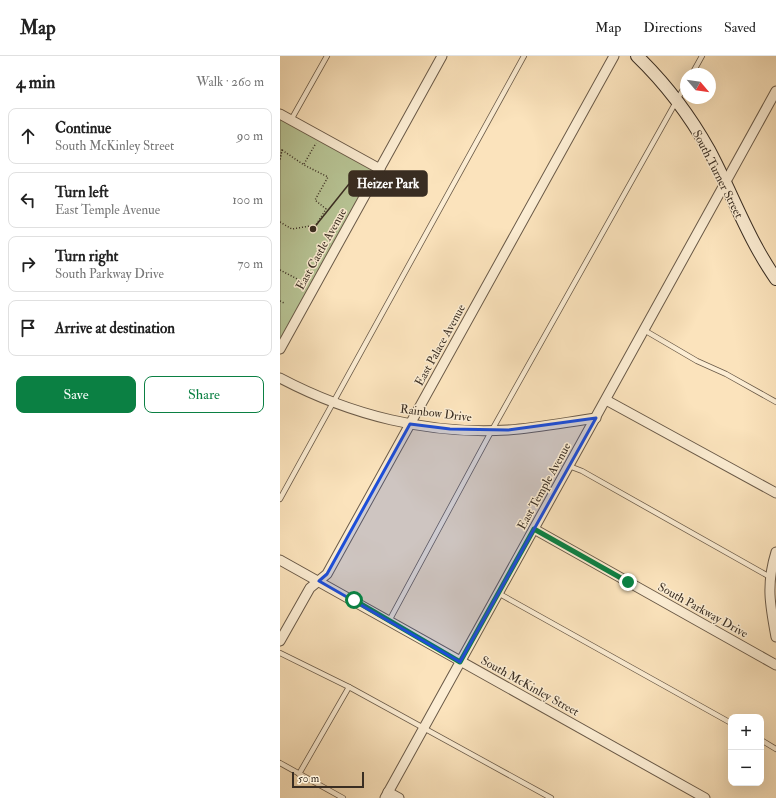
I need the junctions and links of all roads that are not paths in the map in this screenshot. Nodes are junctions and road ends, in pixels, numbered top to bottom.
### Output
1 (327, 56) edge
2 (442, 56) edge
3 (524, 56) edge
4 (614, 56) edge
5 (637, 56) edge
6 (702, 56) edge
7 (695, 68) edge
8 (776, 91) edge
9 (680, 95) edge
10 (677, 101) junction
11 (280, 114) edge
12 (291, 120) junction
13 (380, 169) junction
14 (725, 185) junction
15 (776, 279) edge
16 (644, 330) junction
17 (280, 349) edge
18 (280, 378) edge
19 (606, 400) junction
20 (776, 402) edge
21 (332, 403) junction
22 (596, 418) junction
23 (410, 424) junction
24 (492, 430) junction
25 (569, 466) junction
26 (776, 493) edge
27 (280, 499) edge
28 (534, 529) junction
29 (776, 552) edge
30 (280, 560) edge
31 (770, 577) junction
32 (318, 580) junction
33 (498, 593) junction
34 (389, 620) junction
35 (776, 637) edge
36 (280, 641) edge
37 (280, 652) edge
38 (460, 662) junction
39 (776, 665) edge
40 (349, 687) junction
41 (728, 721) edge
42 (424, 728) junction
43 (764, 742) edge
44 (776, 748) edge
45 (280, 763) edge
46 (299, 774) junction
47 (387, 795) edge
48 (343, 798) edge
49 (399, 798) edge
50 (551, 798) edge
51 (705, 798) edge

1 - 12 lane
2 - 13 street, East Castle Avenue
3 - 21 lane
4 - 23 street, East Palace Avenue
5 - 10 main road, South Turner Street
6 - 7 lane
8 - 14 street, East Temple Avenue
9 - 10 lane
10 - 14 main road, South Turner Street
10 - 24 lane
11 - 12 street
12 - 13 street
13 - 17 street, East Castle Avenue
14 - 15 main road, South Turner Street
14 - 16 street, East Temple Avenue
16 - 19 street, East Temple Avenue
16 - 20 lane
18 - 21 street, Rainbow Drive
19 - 22 street, East Temple Avenue
19 - 26 street
21 - 23 street, Rainbow Drive
21 - 27 lane
22 - 24 street, Rainbow Drive
22 - 25 street, East Temple Avenue
23 - 24 street, Rainbow Drive
23 - 32 street, East Palace Avenue
24 - 34 lane
25 - 28 street, East Temple Avenue
25 - 31 lane
28 - 33 street, East Temple Avenue
28 - 39 street, South Parkway Drive
29 - 31 street
30 - 32 street, South McKinley Street
31 - 35 street
32 - 34 street, South McKinley Street
32 - 36 street, East Palace Avenue
33 - 38 street, East Temple Avenue
33 - 41 lane
34 - 38 street, South McKinley Street
37 - 40 lane
38 - 42 street, East Temple Avenue
38 - 51 street, South McKinley Street
40 - 42 lane
40 - 46 lane
42 - 47 street, East Temple Avenue
42 - 50 lane
43 - 44 lane
45 - 46 lane
46 - 48 lane
47 - 49 street

